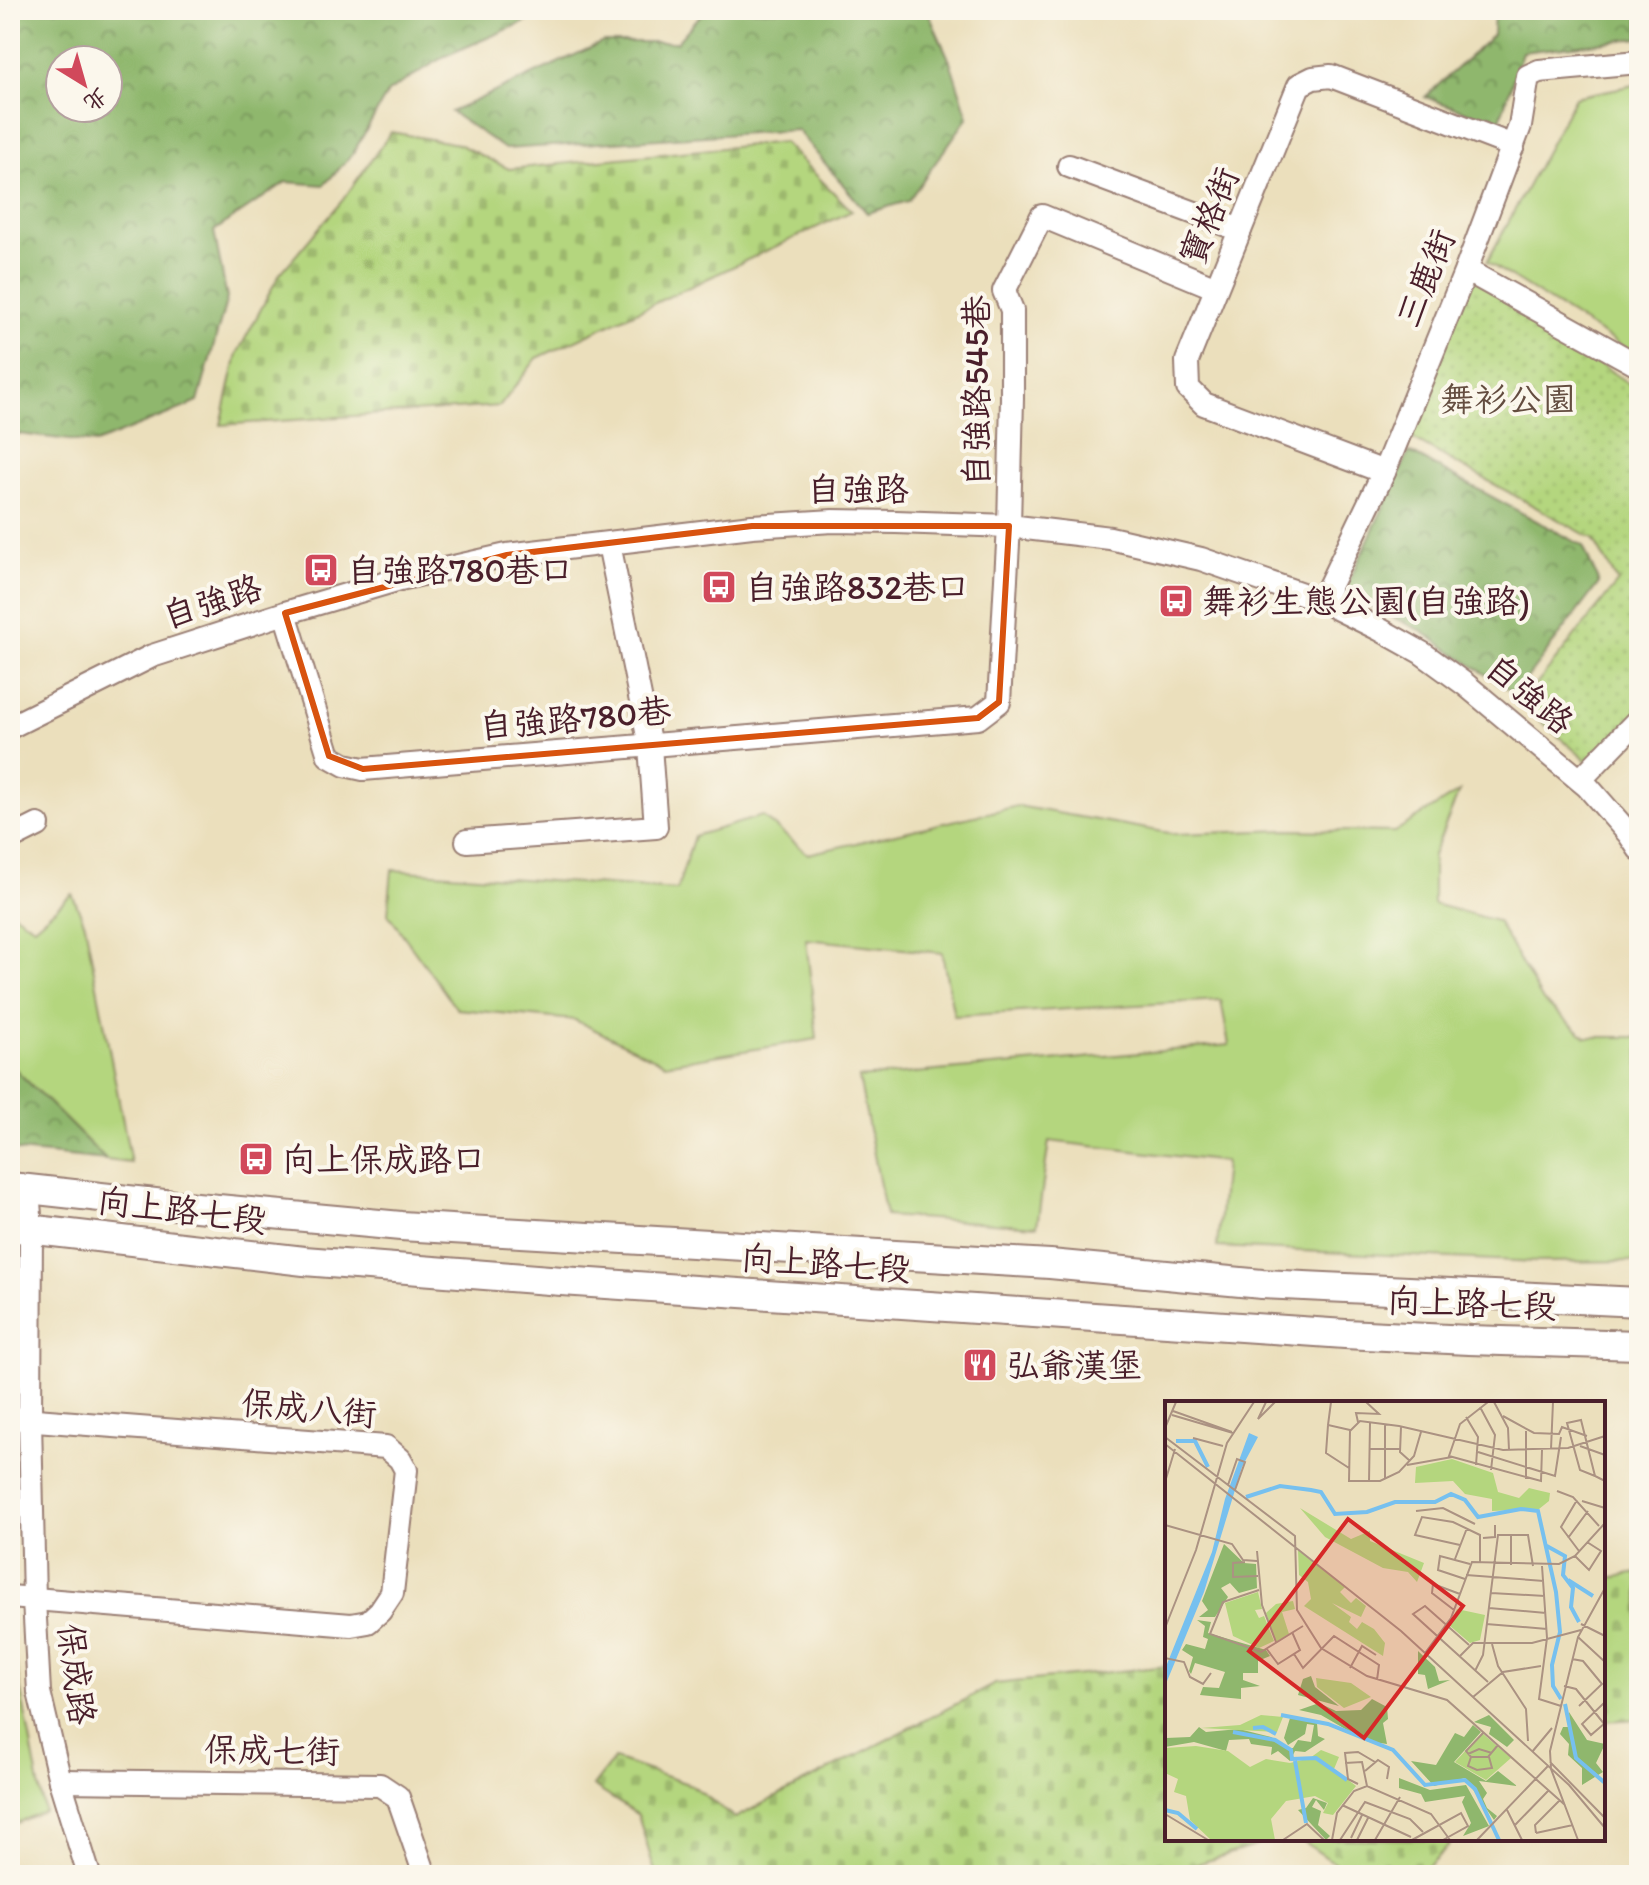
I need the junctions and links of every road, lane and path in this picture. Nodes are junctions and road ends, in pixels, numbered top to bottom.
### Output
1 (1639, 62) edge
2 (1513, 146) junction
3 (1069, 166) dead end
4 (1240, 230) junction
5 (1466, 270) junction
6 (1216, 288) junction
7 (1639, 366) edge
8 (1384, 472) junction
9 (1009, 526) junction
10 (609, 544) junction
11 (1322, 601) junction
12 (285, 613) junction
13 (978, 718) joint
14 (1639, 719) edge
15 (10, 727) edge
16 (650, 746) junction
17 (1580, 780) junction
18 (38, 825) dead end
19 (10, 839) edge
20 (467, 841) dead end
21 (1639, 849) edge
22 (19, 1188) edge
23 (20, 1228) edge
24 (1639, 1302) edge
25 (1639, 1345) edge
26 (20, 1419) edge
27 (10, 1597) edge
28 (34, 1600) junction
29 (60, 1781) junction
30 (89, 1875) edge
31 (425, 1875) edge

1 - 2 street, 三鹿街
2 - 4 street, 寶格街
2 - 5 street, 三鹿街
3 - 4 street
4 - 6 street, 寶格街
5 - 7 street
5 - 8 street, 三鹿街
6 - 8 street, 寶格街
6 - 9 street, 自強路545巷
8 - 11 street, 三鹿街
9 - 10 street, 自強路
9 - 11 street, 自強路
9 - 13 street, 自強路545巷
10 - 12 street, 自強路
10 - 16 street
11 - 17 street, 自強路
12 - 15 street, 自強路
12 - 16 street, 自強路780巷
13 - 16 street, 自強路780巷
14 - 17 street
16 - 20 street
17 - 21 street, 自強路
18 - 19 street
22 - 23 street, 保成路
22 - 24 main road, 向上路七段
23 - 25 main road, 向上路七段
23 - 26 street, 保成路
26 - 28 street, 保成路
26 - 28 street, 保成八街
27 - 28 street, 保成八街
28 - 29 street, 保成路
29 - 30 street, 保成路
29 - 31 street, 保成七街

